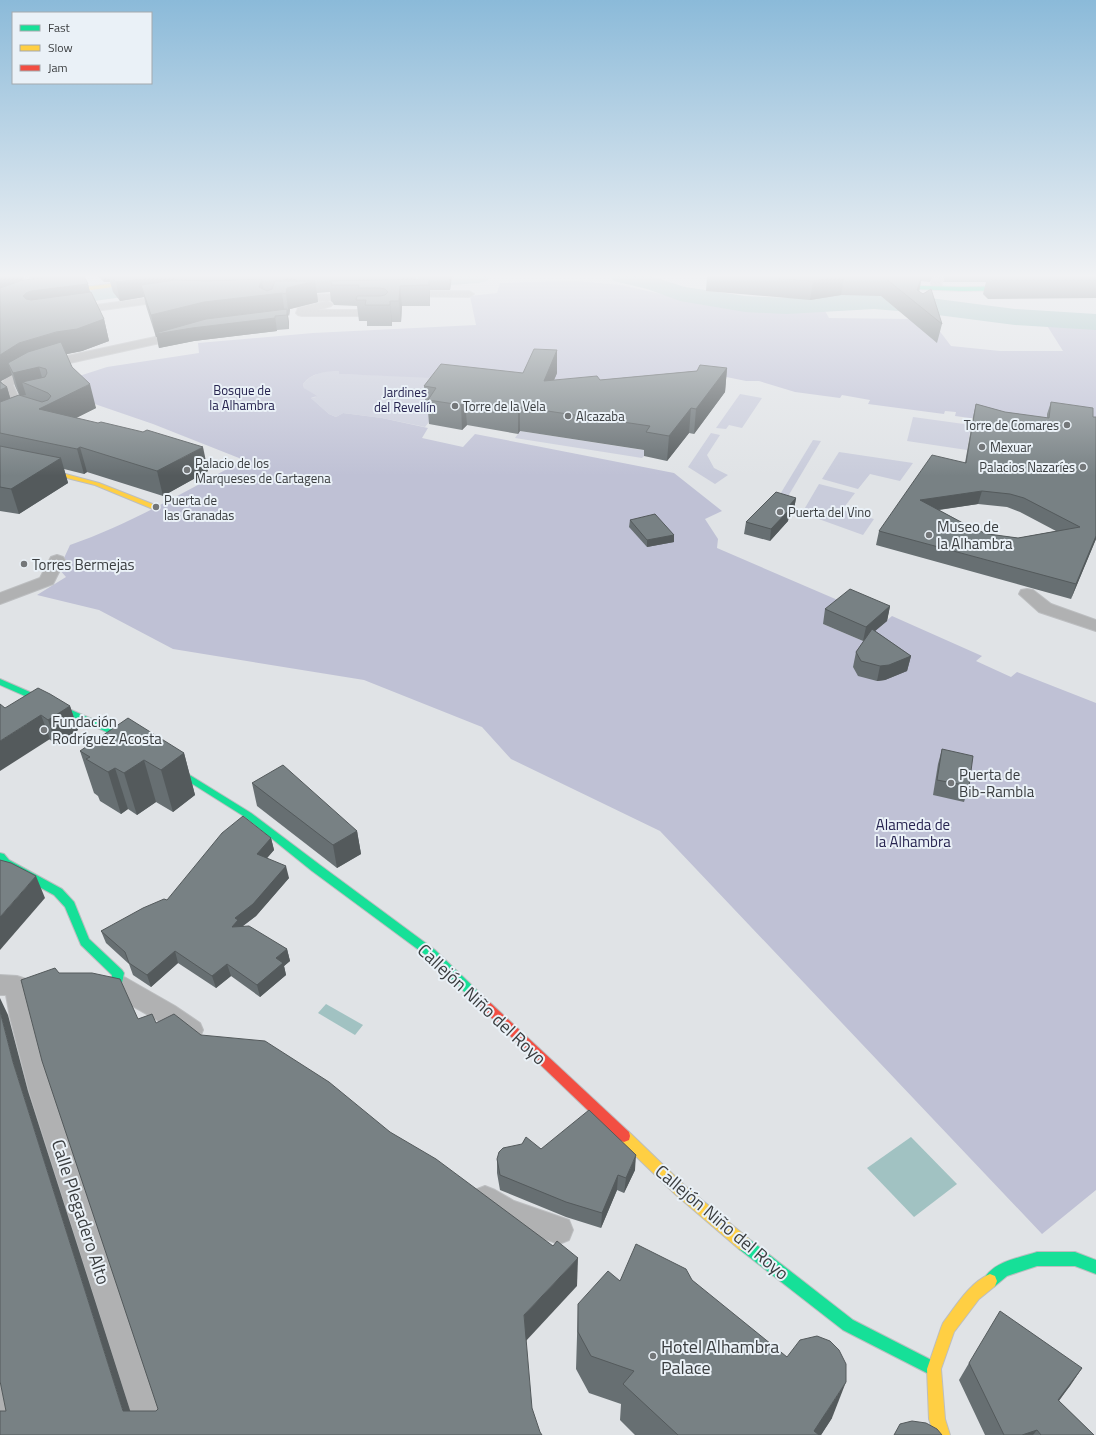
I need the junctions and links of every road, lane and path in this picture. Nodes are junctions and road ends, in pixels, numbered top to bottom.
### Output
1 (150, 343) edge
2 (33, 399) edge
3 (14, 403) junction
4 (26, 412) junction
5 (13, 418) edge
6 (44, 418) edge
7 (0, 462) edge
8 (156, 507) dead end
9 (57, 560) dead end
10 (1027, 594) dead end
11 (0, 599) edge
12 (1096, 626) edge
13 (0, 682) edge
14 (147, 752) edge
15 (161, 760) edge
16 (0, 857) edge
17 (117, 985) joint
18 (9, 986) edge
19 (209, 1044) edge
20 (466, 1187) edge
21 (559, 1230) dead end
22 (1096, 1266) edge
23 (934, 1369) junction
24 (0, 1401) edge
25 (8, 1435) edge
26 (154, 1435) edge
27 (942, 1435) edge

1 - 3 street
2 - 3 street
3 - 4 street
4 - 5 street
4 - 6 street
7 - 8 street
9 - 11 street
10 - 12 street
13 - 14 street
15 - 23 street, Callejón Niño del Royo
16 - 17 street
17 - 19 street
18 - 26 street, Calle Plegadero Alto
20 - 21 street
22 - 23 street
23 - 27 street
24 - 25 street

